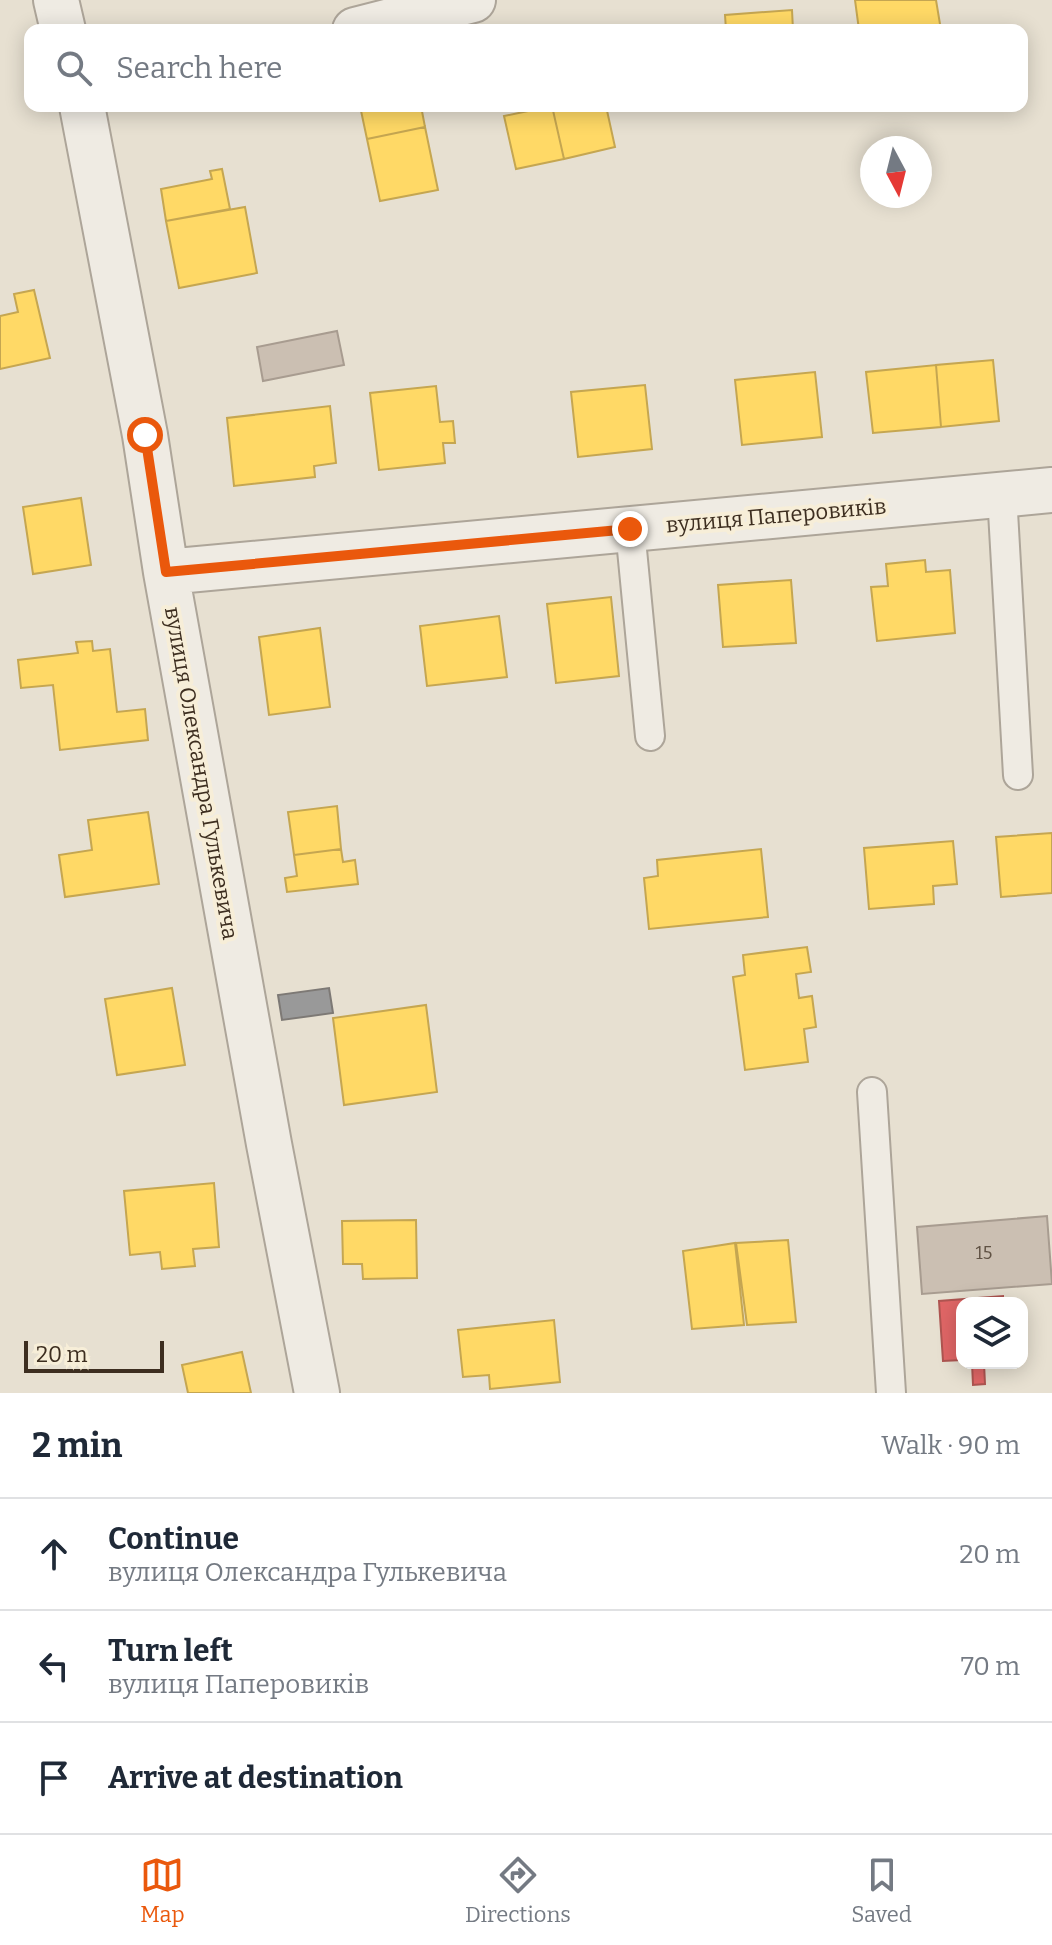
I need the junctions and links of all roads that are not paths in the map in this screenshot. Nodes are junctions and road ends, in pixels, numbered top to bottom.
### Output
1 (56, 0) edge
2 (473, 0) edge
3 (62, 24) edge
4 (379, 24) edge
5 (83, 112) edge
6 (1052, 490) edge
7 (1002, 494) junction
8 (630, 529) junction
9 (166, 572) junction
10 (650, 736) dead end
11 (1018, 775) dead end
12 (872, 1092) dead end
13 (317, 1393) edge
14 (891, 1393) edge

1 - 3 street
2 - 4 street
5 - 9 street, вулиця Олександра Гулькевича
6 - 7 street, вулиця Паперовиків
7 - 8 street, вулиця Паперовиків
7 - 11 lane
8 - 9 street, вулиця Паперовиків
8 - 10 lane
9 - 13 street, вулиця Олександра Гулькевича
12 - 14 lane

